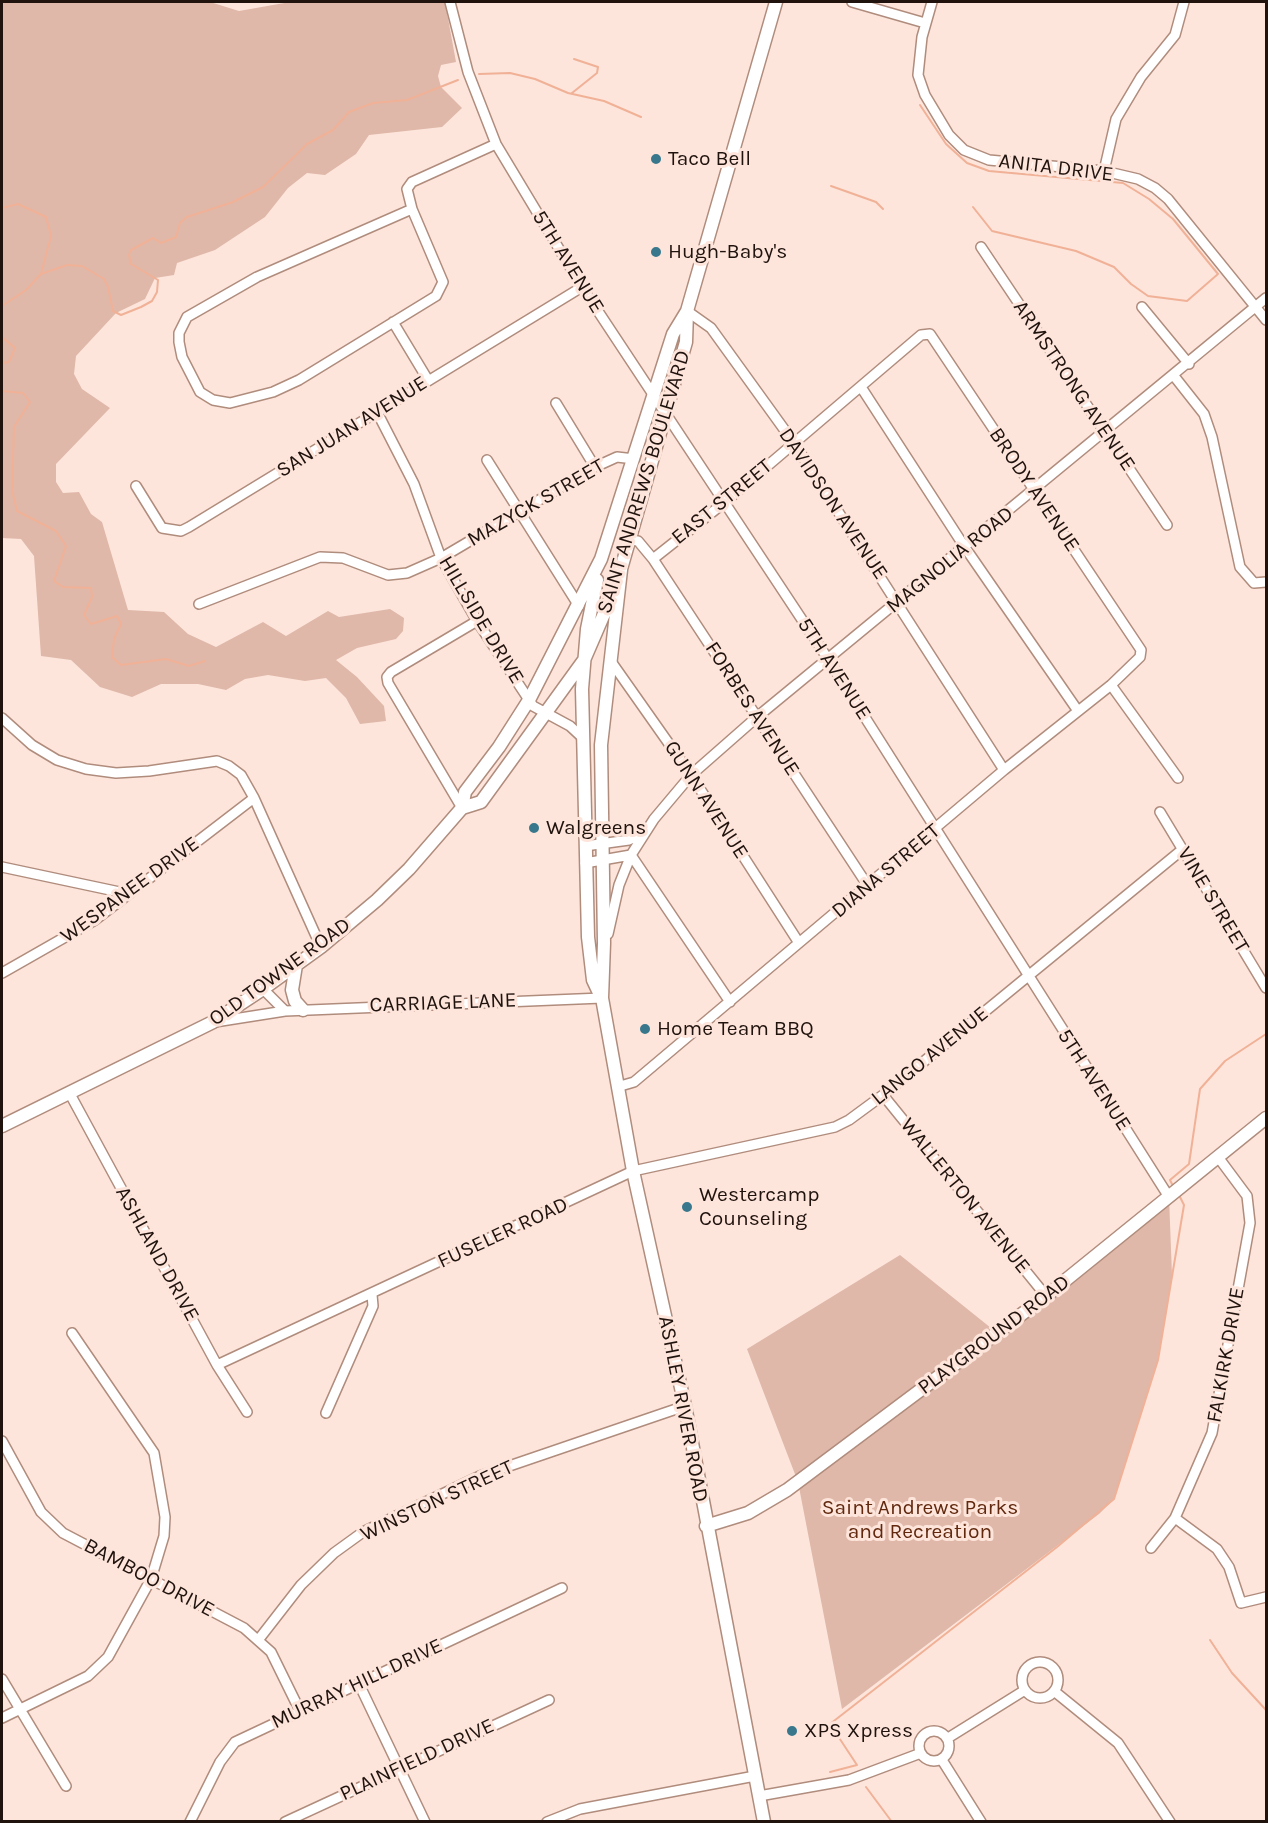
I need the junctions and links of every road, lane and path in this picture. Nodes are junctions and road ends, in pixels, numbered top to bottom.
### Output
1 (450, 2) edge
2 (776, 2) edge
3 (852, 2) edge
4 (932, 2) edge
5 (1184, 2) edge
6 (925, 23) junction
7 (496, 144) junction
8 (1104, 171) junction
9 (412, 208) junction
10 (981, 248) dead end
11 (582, 287) junction
12 (1266, 298) edge
13 (1257, 306) junction
14 (1142, 307) dead end
15 (687, 310) junction
16 (1266, 320) edge
17 (393, 322) junction
18 (930, 334) joint
19 (1189, 364) junction
20 (1174, 376) junction
21 (428, 380) junction
22 (861, 387) junction
23 (652, 394) junction
24 (556, 403) dead end
25 (377, 412) junction
26 (665, 412) junction
27 (1106, 431) junction
28 (794, 443) junction
29 (634, 459) junction
30 (487, 460) dead end
31 (595, 467) junction
32 (136, 486) dead end
33 (1034, 491) junction
34 (725, 502) junction
35 (518, 513) junction
36 (1167, 525) dead end
37 (629, 540) junction
38 (964, 546) junction
39 (441, 558) junction
40 (653, 559) junction
41 (601, 560) junction
42 (621, 570) junction
43 (1266, 582) edge
44 (898, 602) junction
45 (199, 604) dead end
46 (579, 606) junction
47 (477, 621) junction
48 (1138, 645) joint
49 (584, 660) junction
50 (610, 660) junction
51 (828, 660) junction
52 (1111, 685) junction
53 (529, 700) junction
54 (1078, 711) junction
55 (545, 713) junction
56 (757, 717) junction
57 (2, 718) edge
58 (584, 739) junction
59 (1004, 770) junction
60 (691, 775) junction
61 (1178, 778) dead end
62 (254, 798) junction
63 (462, 808) junction
64 (1160, 812) dead end
65 (936, 829) junction
66 (644, 833) junction
67 (600, 844) junction
68 (585, 846) junction
69 (1183, 849) junction
70 (631, 855) junction
71 (601, 861) junction
72 (585, 863) junction
73 (2, 867) edge
74 (868, 886) junction
75 (129, 894) junction
76 (799, 944) junction
77 (321, 946) junction
78 (296, 965) junction
79 (2, 973) edge
80 (1028, 978) junction
81 (1266, 988) edge
82 (263, 989) junction
83 (602, 998) junction
84 (730, 1002) junction
85 (303, 1010) junction
86 (285, 1011) junction
87 (213, 1022) junction
88 (617, 1087) junction
89 (70, 1094) junction
90 (883, 1095) junction
91 (1266, 1118) edge
92 (2, 1126) edge
93 (1218, 1157) junction
94 (633, 1172) junction
95 (1169, 1197) junction
96 (372, 1295) junction
97 (1046, 1296) junction
98 (72, 1333) dead end
99 (217, 1365) junction
100 (685, 1406) junction
101 (247, 1412) dead end
102 (326, 1413) dead end
103 (2, 1441) edge
104 (1175, 1518) junction
105 (706, 1526) junction
106 (1151, 1548) dead end
107 (151, 1579) junction
108 (562, 1588) dead end
109 (1266, 1597) edge
110 (259, 1639) junction
111 (2, 1679) edge
112 (359, 1684) junction
113 (1025, 1690) junction
114 (1054, 1691) junction
115 (549, 1700) dead end
116 (21, 1709) junction
117 (300, 1711) junction
118 (2, 1718) edge
119 (948, 1738) junction
120 (921, 1753) junction
121 (942, 1760) junction
122 (400, 1768) junction
123 (755, 1776) junction
124 (66, 1786) dead end
125 (759, 1796) junction
126 (190, 1821) edge
127 (285, 1821) edge
128 (425, 1821) edge
129 (547, 1821) edge
130 (764, 1821) edge
131 (981, 1821) edge
132 (1170, 1821) edge

1 - 7 street, 5TH AVENUE
2 - 15 main road, SAINT ANDREWS BOULEVARD
3 - 6 street
4 - 6 street, ANITA DRIVE
5 - 8 street
6 - 8 street, ANITA DRIVE
7 - 9 street
7 - 11 street, 5TH AVENUE
8 - 13 street, ANITA DRIVE
9 - 17 street
9 - 17 street
10 - 27 street, ARMSTRONG AVENUE
11 - 21 street, SAN JUAN AVENUE
11 - 23 street, 5TH AVENUE
12 - 13 street, MAGNOLIA ROAD
13 - 16 street, ANITA DRIVE
13 - 19 street, MAGNOLIA ROAD
14 - 19 street
15 - 23 main road, SAINT ANDREWS BOULEVARD
15 - 26 main road, SAINT ANDREWS BOULEVARD
15 - 28 street, DAVIDSON AVENUE
17 - 21 street
18 - 22 street, EAST STREET
18 - 33 street, BRODY AVENUE
19 - 20 street, MAGNOLIA ROAD
20 - 27 street, MAGNOLIA ROAD
20 - 43 street
21 - 25 street, SAN JUAN AVENUE
22 - 28 street, EAST STREET
22 - 38 street
23 - 26 street, 5TH AVENUE
23 - 29 main road, SAINT ANDREWS BOULEVARD
24 - 31 street
25 - 32 street, SAN JUAN AVENUE
25 - 39 street, HILLSIDE DRIVE
26 - 34 street, 5TH AVENUE
26 - 37 main road, SAINT ANDREWS BOULEVARD
27 - 33 street, MAGNOLIA ROAD
27 - 36 street, ARMSTRONG AVENUE
28 - 34 street, EAST STREET
28 - 44 street, DAVIDSON AVENUE
29 - 31 street, MAZYCK STREET
29 - 41 main road, SAINT ANDREWS BOULEVARD
30 - 35 street
31 - 35 street, MAZYCK STREET
33 - 38 street, MAGNOLIA ROAD
33 - 48 street, BRODY AVENUE
34 - 40 street, EAST STREET
34 - 51 street, 5TH AVENUE
35 - 39 street, MAZYCK STREET
35 - 46 street
37 - 40 street, FORBES AVENUE
37 - 42 main road, SAINT ANDREWS BOULEVARD
38 - 44 street, MAGNOLIA ROAD
38 - 54 street
39 - 45 street, MAZYCK STREET
39 - 47 street, HILLSIDE DRIVE
40 - 56 street, FORBES AVENUE
41 - 46 main road, SAINT ANDREWS BOULEVARD
41 - 49 main road, ASHLEY RIVER ROAD
42 - 49 main road, SAINT ANDREWS BOULEVARD
42 - 50 main road, ASHLEY RIVER ROAD
44 - 51 street, MAGNOLIA ROAD
44 - 59 street, DAVIDSON AVENUE
46 - 53 main road, SAINT ANDREWS BOULEVARD
47 - 53 street, HILLSIDE DRIVE
47 - 63 street
48 - 52 street, DIANA STREET
49 - 55 main road, SAINT ANDREWS BOULEVARD
49 - 58 main road, ASHLEY RIVER ROAD
50 - 60 street, GUNN AVENUE
50 - 67 main road, ASHLEY RIVER ROAD
51 - 56 street, MAGNOLIA ROAD
51 - 65 street, 5TH AVENUE
52 - 54 street, DIANA STREET
52 - 61 street
53 - 55 street, HILLSIDE DRIVE
53 - 63 main road, SAINT ANDREWS BOULEVARD
54 - 59 street, DIANA STREET
55 - 58 street, HILLSIDE DRIVE
55 - 63 main road, SAINT ANDREWS BOULEVARD
56 - 60 street, MAGNOLIA ROAD
56 - 74 street, FORBES AVENUE
57 - 62 street
58 - 68 main road, ASHLEY RIVER ROAD
59 - 65 street, DIANA STREET
60 - 66 street, MAGNOLIA ROAD
60 - 76 street, GUNN AVENUE
62 - 75 street, WESPANEE DRIVE
62 - 77 street
63 - 77 main road, OLD TOWNE ROAD
64 - 69 street, VINE STREET
65 - 74 street, DIANA STREET
65 - 80 street, 5TH AVENUE
66 - 67 street
66 - 70 street, MAGNOLIA ROAD
67 - 68 street
67 - 71 main road, ASHLEY RIVER ROAD
68 - 72 main road, ASHLEY RIVER ROAD
69 - 80 street, LANGO AVENUE
69 - 81 street, VINE STREET
70 - 71 street
70 - 83 street, MAGNOLIA ROAD
70 - 84 street
71 - 72 street
71 - 83 main road, ASHLEY RIVER ROAD
72 - 83 main road, ASHLEY RIVER ROAD
73 - 75 street
74 - 76 street, DIANA STREET
75 - 79 street, WESPANEE DRIVE
76 - 84 street, DIANA STREET
77 - 78 main road, OLD TOWNE ROAD
78 - 82 main road, OLD TOWNE ROAD
78 - 85 main road
80 - 90 street, LANGO AVENUE
80 - 95 street, 5TH AVENUE
82 - 86 street
82 - 87 main road, OLD TOWNE ROAD
83 - 85 street, CARRIAGE LANE
83 - 88 main road, ASHLEY RIVER ROAD
84 - 88 street, DIANA STREET
85 - 86 street, CARRIAGE LANE
86 - 87 street, CARRIAGE LANE
87 - 89 main road, OLD TOWNE ROAD
88 - 94 main road, ASHLEY RIVER ROAD
89 - 92 main road, OLD TOWNE ROAD
89 - 99 street, ASHLAND DRIVE
90 - 94 street, LANGO AVENUE
90 - 97 street, WALLERTON AVENUE
91 - 93 main road, PLAYGROUND ROAD
93 - 95 main road, PLAYGROUND ROAD
93 - 104 street, FALKIRK DRIVE
94 - 96 street, FUSELER ROAD
94 - 100 main road, ASHLEY RIVER ROAD
95 - 97 main road, PLAYGROUND ROAD
96 - 99 street, FUSELER ROAD
96 - 102 street
97 - 105 main road, PLAYGROUND ROAD
98 - 107 street
99 - 101 street, ASHLAND DRIVE
100 - 105 main road, ASHLEY RIVER ROAD
100 - 110 street, WINSTON STREET
103 - 107 street, BAMBOO DRIVE
104 - 106 street, FALKIRK DRIVE
104 - 109 street
105 - 123 main road, ASHLEY RIVER ROAD
107 - 110 street, BAMBOO DRIVE
107 - 116 street
108 - 112 street, MURRAY HILL DRIVE
110 - 117 street, BAMBOO DRIVE
111 - 116 street
112 - 117 street, MURRAY HILL DRIVE
112 - 122 street
113 - 114 street
113 - 114 street
113 - 119 street
114 - 132 street
115 - 122 street, PLAINFIELD DRIVE
116 - 118 street
116 - 124 street
117 - 126 street, MURRAY HILL DRIVE
119 - 120 street
119 - 121 street
120 - 121 street
120 - 125 street
121 - 131 street
122 - 127 street, PLAINFIELD DRIVE
122 - 128 street
123 - 125 main road, ASHLEY RIVER ROAD
123 - 129 street
125 - 130 main road, ASHLEY RIVER ROAD

